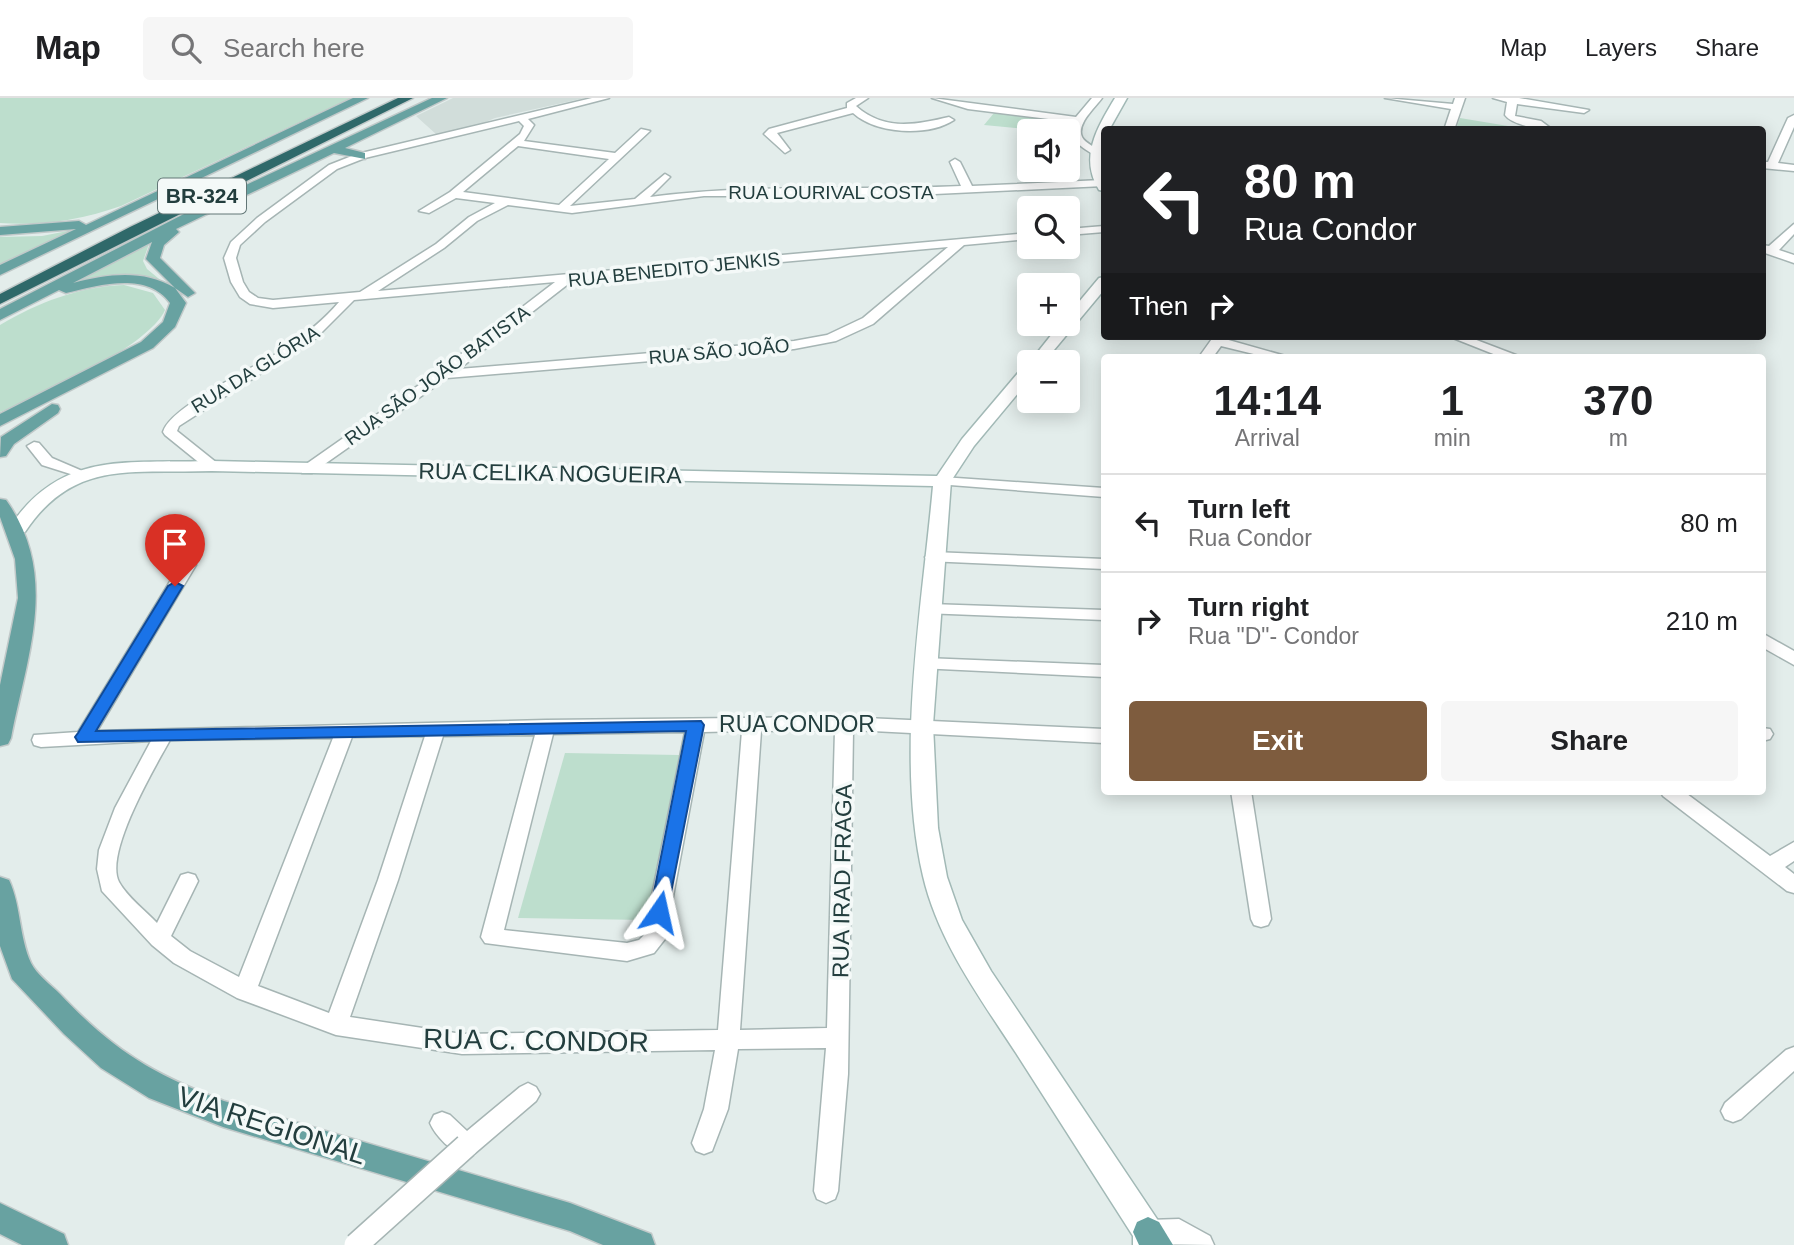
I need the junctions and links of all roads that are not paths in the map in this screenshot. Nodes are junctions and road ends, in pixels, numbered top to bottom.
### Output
1 (362, 98) edge
2 (383, 98) edge
3 (407, 98) edge
4 (441, 98) edge
5 (604, 98) edge
6 (937, 98) edge
7 (1097, 98) edge
8 (1121, 98) edge
9 (1390, 98) edge
10 (1498, 98) edge
11 (1513, 99) edge
12 (858, 102) edge
13 (1458, 103) edge
14 (1584, 110) dead end
15 (521, 118) junction
16 (1793, 118) edge
17 (1071, 119) edge
18 (1080, 119) edge
19 (950, 120) dead end
20 (1107, 126) edge
21 (1450, 126) edge
22 (1542, 126) edge
23 (645, 131) dead end
24 (1101, 139) edge
25 (1080, 142) edge
26 (516, 143) junction
27 (332, 149) junction
28 (785, 150) dead end
29 (1095, 151) junction
30 (361, 156) junction
31 (619, 157) junction
32 (955, 162) dead end
33 (1767, 165) edge
34 (1794, 168) edge
35 (665, 177) dead end
36 (1101, 180) edge
37 (1101, 185) edge
38 (968, 190) junction
39 (454, 194) junction
40 (639, 201) junction
41 (506, 202) junction
42 (131, 208) junction
43 (561, 209) junction
44 (425, 211) dead end
45 (187, 218) junction
46 (1794, 228) edge
47 (1101, 229) edge
48 (0, 231) edge
49 (1080, 231) edge
50 (1017, 237) edge
51 (961, 242) junction
52 (1767, 250) edge
53 (1794, 259) edge
54 (0, 271) edge
55 (566, 280) junction
56 (0, 284) edge
57 (1101, 285) edge
58 (356, 296) junction
59 (1, 309) edge
60 (1222, 340) edge
61 (1465, 340) edge
62 (1046, 350) edge
63 (1272, 354) edge
64 (1505, 354) edge
65 (444, 374) junction
66 (1017, 384) edge
67 (0, 421) edge
68 (34, 446) dead end
69 (0, 452) edge
70 (212, 466) junction
71 (307, 470) junction
72 (80, 473) junction
73 (942, 481) junction
74 (1101, 493) edge
75 (0, 504) edge
76 (18, 528) junction
77 (933, 557) junction
78 (1101, 564) edge
79 (188, 565) dead end
80 (930, 609) junction
81 (1101, 615) edge
82 (1766, 642) edge
83 (1794, 659) edge
84 (925, 664) junction
85 (1101, 671) edge
86 (844, 723) junction
87 (752, 724) junction
88 (696, 725) junction
89 (922, 725) junction
90 (546, 726) junction
91 (436, 730) junction
92 (345, 731) junction
93 (164, 734) junction
94 (1101, 736) edge
95 (84, 737) junction
96 (0, 738) edge
97 (41, 740) dead end
98 (1242, 795) edge
99 (1676, 795) edge
100 (1794, 850) edge
101 (1770, 867) junction
102 (188, 881) dead end
103 (1794, 885) edge
104 (0, 887) edge
105 (1261, 919) dead end
106 (159, 939) junction
107 (245, 990) junction
108 (336, 1025) junction
109 (838, 1038) junction
110 (728, 1042) junction
111 (1794, 1057) edge
112 (528, 1094) dead end
113 (1733, 1111) dead end
114 (442, 1123) dead end
115 (704, 1143) dead end
116 (466, 1146) junction
117 (826, 1191) dead end
118 (0, 1218) edge
119 (1151, 1241) edge
120 (53, 1245) edge
121 (356, 1245) edge
122 (640, 1245) edge
123 (1201, 1245) edge

1 - 42 main road
2 - 56 highway, BR-324
3 - 59 highway, BR-324
4 - 27 main road
5 - 15 street
6 - 17 street
7 - 18 street
8 - 20 main road
9 - 13 street
10 - 11 street
11 - 14 street
11 - 22 street
12 - 19 street
12 - 28 street
13 - 21 street
15 - 26 street
15 - 30 street
16 - 33 street
23 - 31 street
24 - 29 main road
25 - 29 street
26 - 31 street
26 - 39 street
27 - 30 main road
27 - 45 main road
29 - 36 main road
30 - 58 street, RUA BENEDITO JENKIS
31 - 43 street
32 - 38 street
33 - 34 street
35 - 40 street
37 - 38 street, RUA LOURIVAL COSTA
38 - 40 street, RUA LOURIVAL COSTA
39 - 41 street, RUA LOURIVAL COSTA
39 - 44 street
40 - 43 street, RUA LOURIVAL COSTA
41 - 43 street, RUA LOURIVAL COSTA
41 - 58 street, RUA DA GLÓRIA
42 - 48 main road
42 - 54 main road
45 - 59 main road
45 - 69 main road
46 - 52 street
47 - 49 street
50 - 51 street, RUA BENEDITO JENKIS
51 - 55 street, RUA BENEDITO JENKIS
51 - 65 street, RUA SÃO JOÃO
52 - 53 street
55 - 58 street, RUA BENEDITO JENKIS
55 - 65 street, RUA SÃO JOÃO BATISTA
57 - 62 main road
58 - 70 street, RUA DA GLÓRIA
59 - 67 main road
60 - 63 street
61 - 64 street
65 - 71 street, RUA SÃO JOÃO BATISTA
66 - 73 main road
68 - 72 street
70 - 71 main road, RUA CELIKA NOGUEIRA
70 - 72 main road, RUA CELIKA NOGUEIRA
71 - 73 main road, RUA CELIKA NOGUEIRA
72 - 76 main road, RUA CELIKA NOGUEIRA
73 - 74 street, RUA CELIKA NOGUEIRA
73 - 77 main road
75 - 76 main road
76 - 96 main road
77 - 78 street
77 - 80 main road
79 - 95 street
80 - 81 street
80 - 84 main road
82 - 83 street
84 - 85 street
84 - 89 main road
86 - 87 street, RUA CONDOR
86 - 89 street, RUA CONDOR
86 - 109 street, RUA IRAD FRAGA
87 - 88 street, RUA CONDOR
87 - 110 street
88 - 90 street, RUA CONDOR
88 - 90 street
89 - 94 street, RUA CONDOR
89 - 119 main road
90 - 91 street, RUA CONDOR
91 - 92 street, RUA CONDOR
91 - 108 street
92 - 93 street, RUA CONDOR
92 - 107 street
93 - 95 street, RUA CONDOR
93 - 106 street, RUA C. CONDOR
95 - 97 street, RUA CONDOR
98 - 105 street
99 - 101 street
100 - 101 street
101 - 103 street
102 - 106 street
104 - 122 main road, VIA REGIONAL
106 - 107 street, RUA C. CONDOR
107 - 108 street, RUA C. CONDOR
108 - 110 street, RUA C. CONDOR
109 - 110 street, RUA C. CONDOR
109 - 117 street, RUA IRAD FRAGA
110 - 115 street
111 - 113 street
112 - 116 street
114 - 116 street
116 - 121 street, bridge
118 - 120 main road
119 - 123 street

